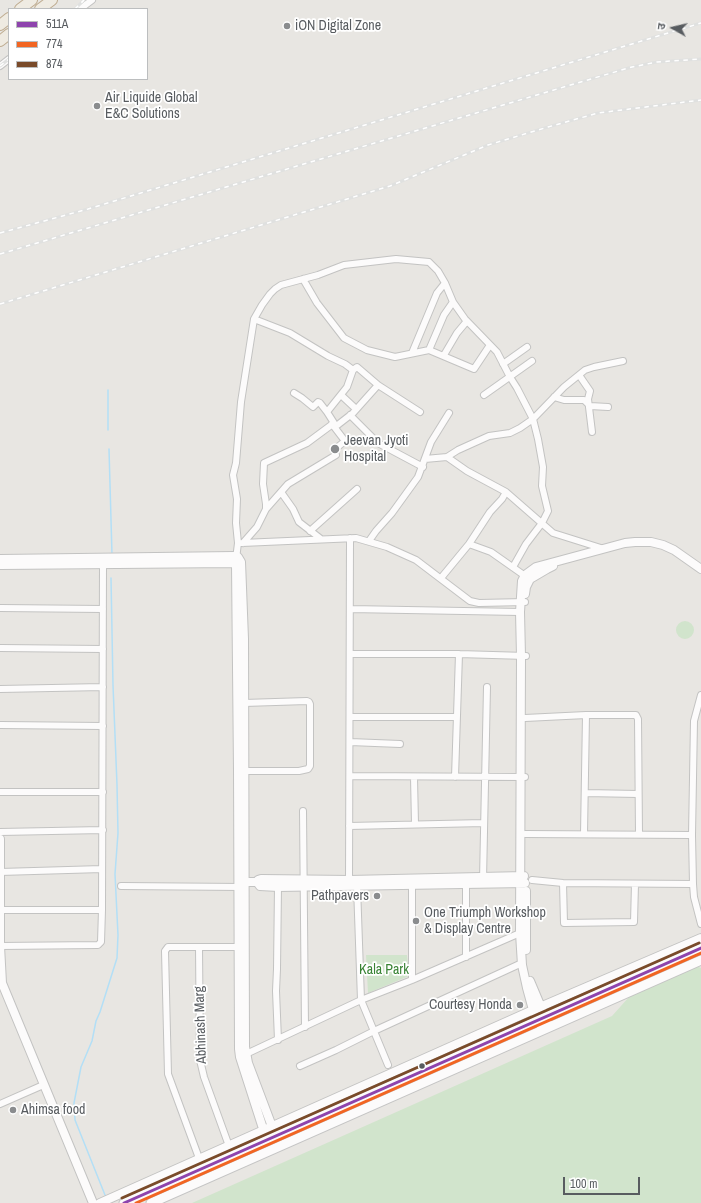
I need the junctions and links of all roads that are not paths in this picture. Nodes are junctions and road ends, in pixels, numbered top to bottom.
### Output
1 (32, 0) edge
2 (52, 0) edge
3 (92, 0) edge
4 (21, 8) edge
5 (41, 8) edge
6 (81, 8) edge
7 (8, 35) edge
8 (0, 41) edge
9 (8, 60) edge
10 (0, 66) edge
11 (303, 279) junction
12 (445, 283) junction
13 (453, 302) junction
14 (254, 319) junction
15 (467, 321) junction
16 (490, 345) junction
17 (527, 347) dead end
18 (429, 350) junction
19 (412, 353) junction
20 (444, 356) junction
21 (532, 361) dead end
22 (623, 361) dead end
23 (503, 364) junction
24 (353, 370) junction
25 (579, 375) junction
26 (510, 377) junction
27 (378, 385) junction
28 (294, 393) dead end
29 (340, 395) junction
30 (484, 395) dead end
31 (554, 397) junction
32 (588, 404) junction
33 (608, 407) dead end
34 (356, 409) junction
35 (327, 412) junction
36 (420, 412) dead end
37 (449, 413) dead end
38 (350, 415) junction
39 (533, 419) junction
40 (334, 425) junction
41 (592, 432) dead end
42 (447, 457) junction
43 (425, 459) junction
44 (422, 467) junction
45 (357, 489) dead end
46 (281, 492) junction
47 (506, 492) junction
48 (266, 510) junction
49 (542, 523) junction
50 (310, 531) junction
51 (350, 538) junction
52 (321, 539) junction
53 (369, 541) junction
54 (241, 543) junction
55 (642, 543) junction
56 (469, 544) junction
57 (604, 549) junction
58 (0, 559) edge
59 (236, 561) junction
60 (103, 564) junction
61 (0, 565) edge
62 (513, 568) junction
63 (701, 569) edge
64 (701, 575) edge
65 (441, 578) junction
66 (527, 578) junction
67 (523, 602) junction
68 (0, 608) edge
69 (350, 609) junction
70 (103, 610) junction
71 (520, 612) junction
72 (0, 648) edge
73 (103, 649) junction
74 (350, 654) junction
75 (459, 654) junction
76 (523, 656) junction
77 (103, 687) junction
78 (487, 687) dead end
79 (0, 689) edge
80 (701, 695) edge
81 (244, 703) junction
82 (586, 715) junction
83 (350, 717) junction
84 (457, 717) junction
85 (525, 718) junction
86 (0, 725) edge
87 (103, 726) junction
88 (350, 742) junction
89 (400, 744) dead end
90 (245, 771) junction
91 (350, 776) junction
92 (414, 777) junction
93 (523, 777) junction
94 (455, 778) junction
95 (485, 778) junction
96 (0, 792) edge
97 (103, 792) junction
98 (585, 793) junction
99 (638, 794) junction
100 (303, 811) dead end
101 (484, 823) junction
102 (415, 824) junction
103 (349, 826) junction
104 (103, 830) junction
105 (0, 832) edge
106 (525, 834) junction
107 (584, 834) junction
108 (639, 834) junction
109 (692, 835) junction
110 (0, 839) edge
111 (102, 870) junction
112 (0, 872) edge
113 (483, 880) junction
114 (525, 880) junction
115 (257, 882) junction
116 (304, 883) junction
117 (466, 883) junction
118 (563, 883) junction
119 (242, 884) junction
120 (352, 884) junction
121 (412, 884) junction
122 (635, 884) junction
123 (693, 884) junction
124 (121, 886) dead end
125 (278, 887) junction
126 (0, 910) edge
127 (102, 910) junction
128 (701, 924) edge
129 (520, 933) junction
130 (701, 938) edge
131 (0, 946) edge
132 (199, 947) junction
133 (239, 947) junction
134 (701, 948) edge
135 (466, 957) junction
136 (701, 960) edge
137 (522, 963) junction
138 (412, 980) junction
139 (0, 987) edge
140 (361, 1000) junction
141 (537, 1008) junction
142 (541, 1018) junction
143 (304, 1028) junction
144 (545, 1028) junction
145 (374, 1031) junction
146 (278, 1040) junction
147 (243, 1056) junction
148 (388, 1065) dead end
149 (300, 1066) dead end
150 (41, 1086) junction
151 (0, 1104) edge
152 (268, 1129) junction
153 (276, 1137) junction
154 (267, 1141) junction
155 (229, 1146) junction
156 (199, 1159) junction
157 (203, 1169) junction
158 (88, 1203) edge
159 (93, 1203) edge
160 (100, 1203) edge
161 (124, 1203) edge
162 (151, 1203) edge

1 - 4 highway
2 - 5 highway
3 - 6 street
7 - 8 highway
9 - 10 street
11 - 12 street
11 - 14 street
11 - 19 street
12 - 13 street
12 - 19 street
13 - 15 street
13 - 18 street
14 - 24 street
14 - 54 street
15 - 16 street
15 - 20 street
16 - 20 street
16 - 23 street
17 - 23 street
18 - 19 street
18 - 20 street
21 - 26 street
22 - 25 street
23 - 26 street
24 - 27 street
24 - 29 street
25 - 31 street
25 - 32 street
26 - 30 street
26 - 39 street
27 - 34 street
27 - 36 street
28 - 35 street
29 - 34 street
29 - 35 street
31 - 32 street
31 - 39 street
32 - 33 street
32 - 41 street
34 - 38 street
35 - 40 street
37 - 43 street
38 - 40 street
38 - 44 street
39 - 42 street
39 - 49 street
40 - 46 street
40 - 48 street
42 - 43 street
42 - 47 street
43 - 44 street
44 - 53 street
45 - 50 street
46 - 48 street
46 - 50 street
47 - 49 street
47 - 56 street
48 - 54 street
49 - 57 street
49 - 62 street
50 - 52 street
51 - 52 street
51 - 53 street
51 - 69 street
52 - 54 street
53 - 65 street
54 - 59 street
55 - 57 street
55 - 63 street
55 - 64 street
55 - 66 street
56 - 62 street
56 - 65 street
57 - 66 street
58 - 59 street
59 - 60 street
59 - 81 street
59 - 119 street
60 - 61 street
60 - 70 street
62 - 66 street
65 - 67 street
66 - 67 street
67 - 71 street
67 - 76 street
68 - 70 street
69 - 71 street
69 - 74 street
70 - 73 street
71 - 76 street
72 - 73 street
73 - 77 street
74 - 75 street
74 - 83 street
75 - 76 street
75 - 84 street
76 - 85 street
76 - 93 street
77 - 79 street
77 - 87 street
78 - 95 street
80 - 109 street
81 - 90 street
81 - 90 street
82 - 85 street
82 - 98 street
82 - 99 street
83 - 84 street
83 - 88 street
84 - 94 street
85 - 93 street
86 - 87 street
87 - 97 street
88 - 89 street
88 - 91 street
90 - 119 street
91 - 92 street
91 - 103 street
92 - 94 street
92 - 102 street
93 - 95 street
93 - 106 street
93 - 114 street
94 - 95 street
95 - 101 street
96 - 97 street
97 - 104 street
98 - 99 street
98 - 107 street
99 - 108 street
100 - 116 street
101 - 102 street
101 - 113 street
102 - 103 street
103 - 120 street
104 - 105 street
104 - 111 street
106 - 107 street
106 - 114 street
107 - 108 street
108 - 109 street
109 - 123 street
110 - 112 street
111 - 112 street
111 - 127 street
112 - 126 street
113 - 114 street
113 - 117 street
113 - 120 street
114 - 118 street
114 - 129 street
114 - 141 street
115 - 116 street
115 - 119 street
115 - 125 street
116 - 120 street
116 - 125 street
116 - 143 street
117 - 121 street
117 - 135 street
118 - 122 street
118 - 122 street
119 - 124 street
119 - 133 street
119 - 147 street
120 - 121 street
120 - 140 street
121 - 138 street
122 - 123 street
123 - 128 street
125 - 146 street
126 - 127 street
126 - 131 street
127 - 131 street
129 - 135 street
129 - 137 street
130 - 141 street
131 - 159 street
132 - 133 street
132 - 155 street, Abhinash Marg
132 - 156 street
133 - 147 street
134 - 142 main road
135 - 138 street
136 - 144 main road
137 - 141 street
137 - 145 street
138 - 140 street
139 - 150 street
140 - 143 street
140 - 145 street
141 - 142 street
141 - 152 street
142 - 144 street
142 - 153 main road
143 - 146 street
144 - 162 main road
145 - 148 street
145 - 149 street
146 - 147 street
147 - 152 street
150 - 151 street
150 - 158 street
152 - 153 street
152 - 154 street
152 - 155 street
153 - 154 main road
154 - 157 main road
155 - 156 street
156 - 157 street
156 - 160 street
157 - 161 main road

